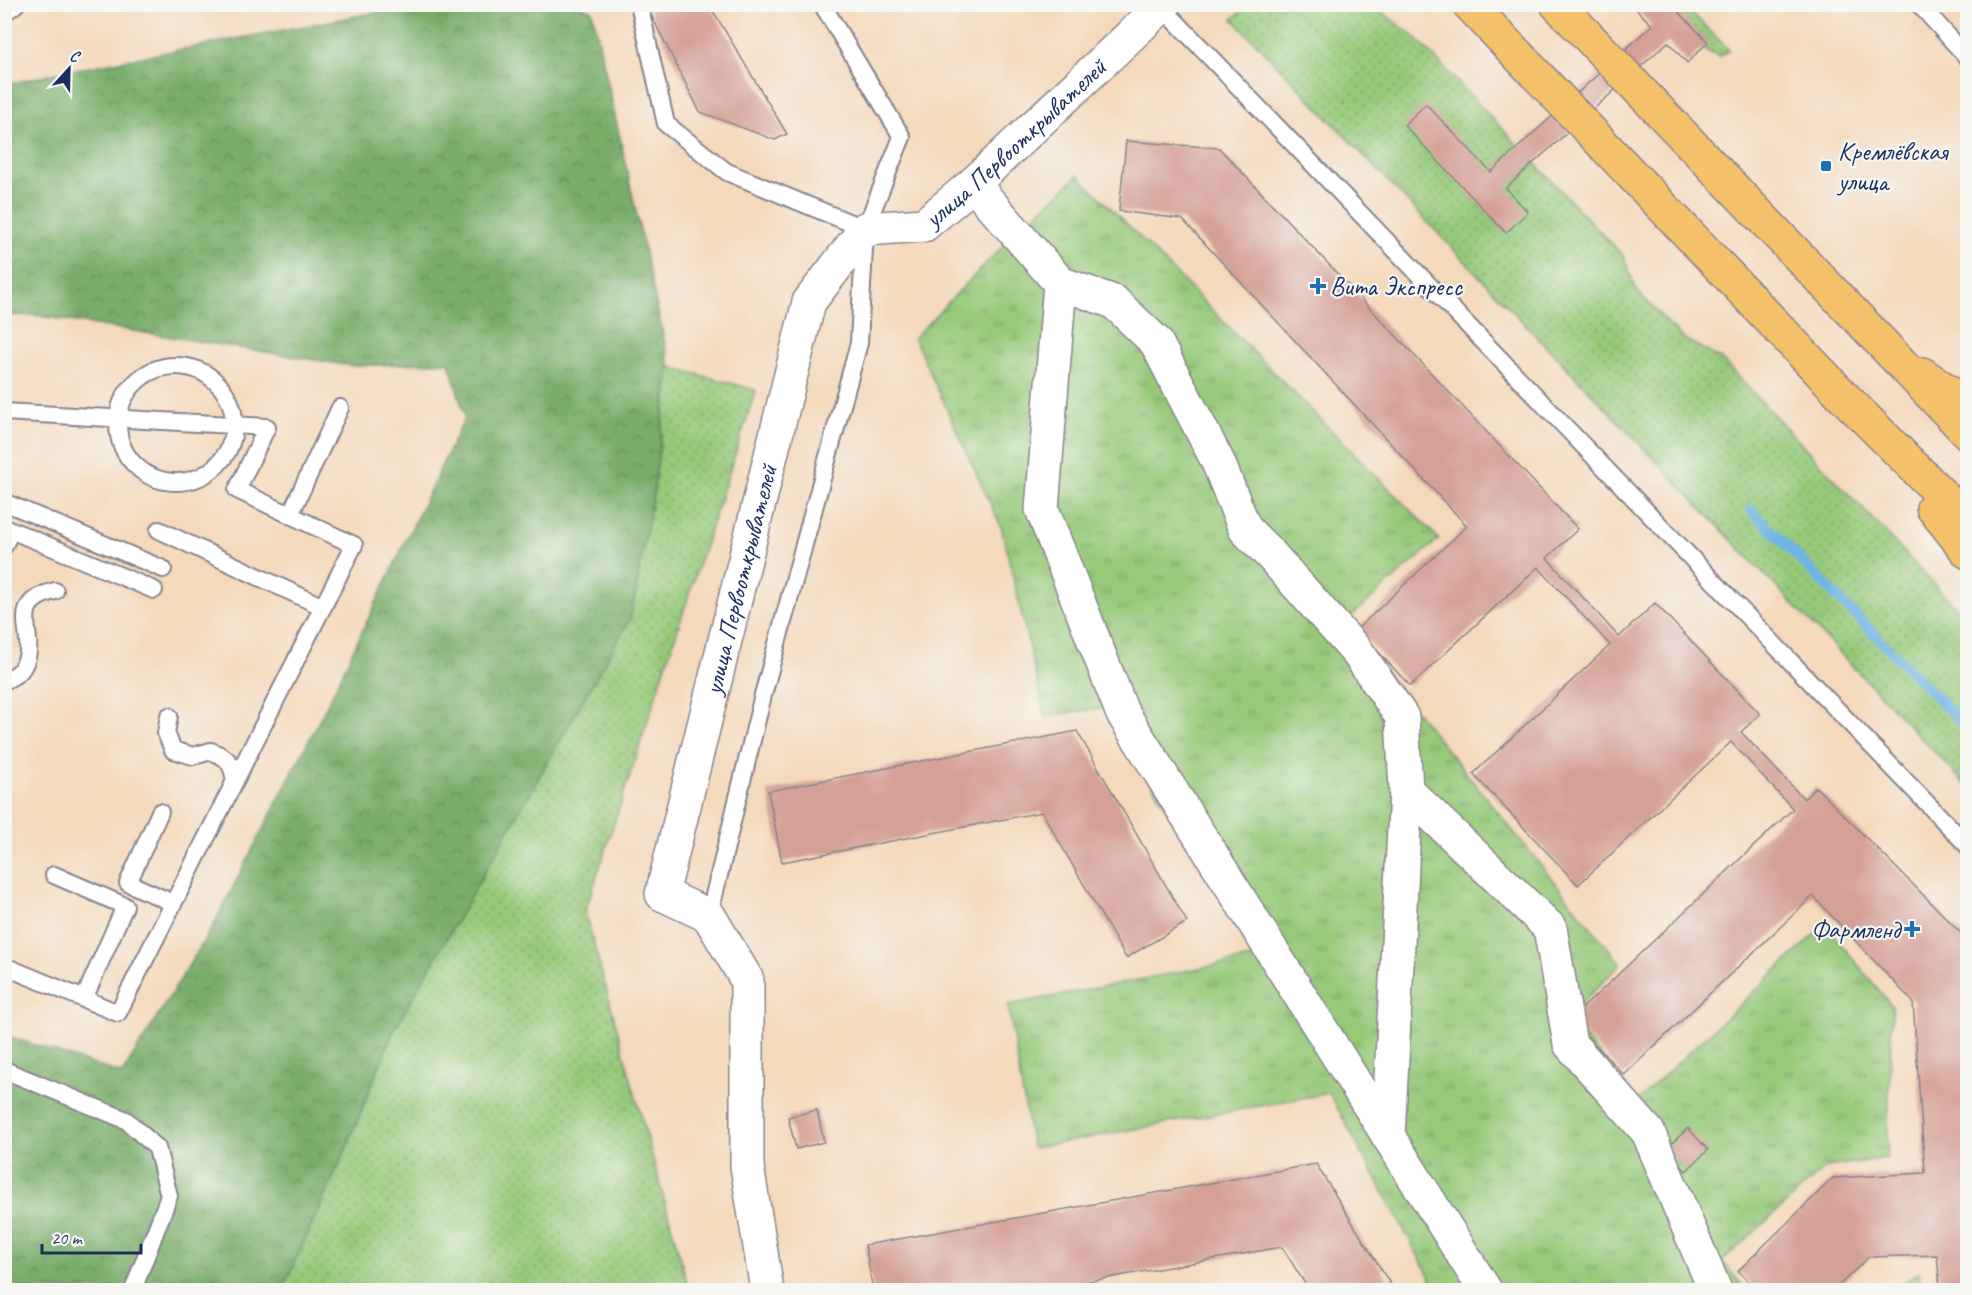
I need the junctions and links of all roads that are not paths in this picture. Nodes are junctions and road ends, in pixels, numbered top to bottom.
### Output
1 (16, 4) edge
2 (639, 4) edge
3 (822, 4) edge
4 (1469, 4) edge
5 (1919, 4) edge
6 (1162, 5) edge
7 (1569, 12) edge
8 (4, 13) edge
9 (1968, 58) edge
10 (973, 184) junction
11 (864, 229) junction
12 (1060, 283) junction
13 (1891, 353) junction
14 (1846, 399) junction
15 (1968, 405) edge
16 (340, 408) dead end
17 (4, 412) edge
18 (118, 418) junction
19 (235, 425) junction
20 (1968, 433) edge
21 (4, 502) edge
22 (290, 515) junction
23 (1968, 521) edge
24 (159, 530) dead end
25 (4, 546) edge
26 (1968, 552) edge
27 (163, 569) dead end
28 (154, 590) dead end
29 (55, 591) dead end
30 (323, 607) junction
31 (4, 681) edge
32 (169, 716) dead end
33 (235, 780) junction
34 (1406, 790) junction
35 (160, 812) dead end
36 (1968, 846) edge
37 (54, 875) dead end
38 (173, 903) junction
39 (709, 916) junction
40 (4, 966) edge
41 (84, 999) junction
42 (4, 1070) edge
43 (1388, 1136) junction
44 (133, 1290) edge
45 (767, 1290) edge
46 (1485, 1290) edge
47 (1715, 1290) edge

1 - 8 lane
2 - 11 lane
3 - 11 lane
4 - 14 main road
5 - 9 lane
6 - 10 street, улица Первооткрывателей
6 - 36 lane
7 - 13 main road
10 - 11 street, улица Первооткрывателей
10 - 12 street
11 - 39 lane
11 - 39 street, улица Первооткрывателей
12 - 34 street
12 - 43 street
13 - 15 main road
13 - 20 main road
14 - 23 main road
14 - 26 main road
16 - 22 lane
17 - 18 lane
18 - 19 lane
18 - 19 lane
18 - 19 lane
19 - 22 lane
21 - 27 lane
22 - 30 lane
24 - 30 lane
25 - 28 lane
29 - 31 lane
30 - 33 lane
32 - 33 lane
33 - 38 lane
34 - 43 street
34 - 47 street
35 - 38 lane
37 - 41 lane
38 - 41 lane
39 - 45 street
40 - 41 lane
42 - 44 lane
43 - 46 street

